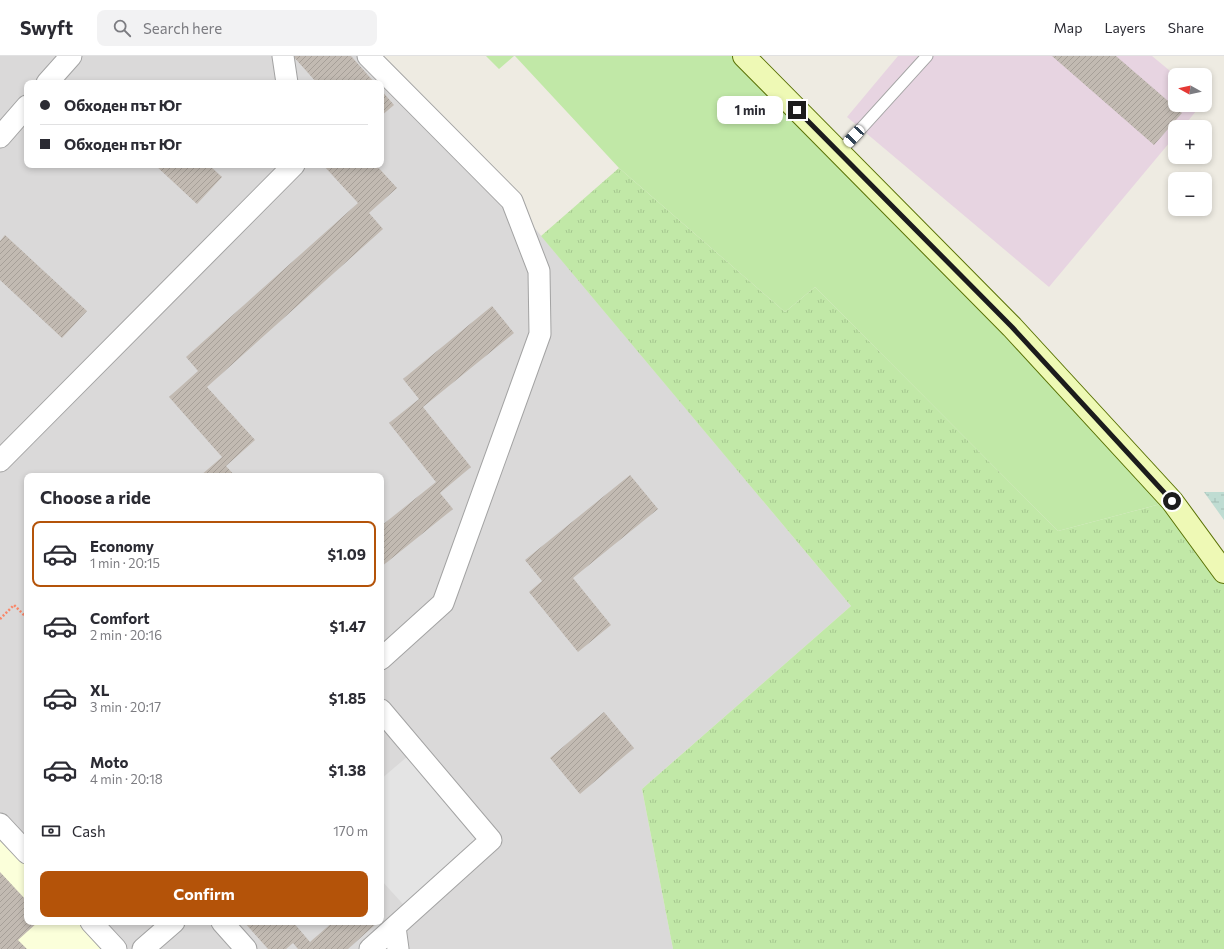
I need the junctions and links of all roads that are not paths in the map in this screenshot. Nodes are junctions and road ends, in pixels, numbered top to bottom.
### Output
1 (71, 56) edge
2 (283, 56) edge
3 (368, 56) edge
4 (744, 56) edge
5 (927, 56) edge
6 (51, 80) edge
7 (286, 80) edge
8 (24, 109) edge
9 (0, 137) edge
10 (838, 153) junction
11 (291, 168) edge
12 (0, 461) edge
13 (1224, 572) edge
14 (384, 655) edge
15 (384, 714) edge
16 (0, 824) edge
17 (24, 850) edge
18 (94, 925) edge
19 (171, 925) edge
20 (225, 925) edge
21 (395, 927) junction
22 (116, 949) edge
23 (143, 949) edge
24 (246, 949) edge
25 (370, 949) edge
26 (398, 949) edge

1 - 6 street
2 - 7 street
3 - 14 street
4 - 10 main road
5 - 10 lane
8 - 9 street
10 - 13 main road
11 - 12 street
15 - 21 street
16 - 17 street
18 - 22 street
19 - 23 street
20 - 24 street
21 - 25 street
21 - 26 street

